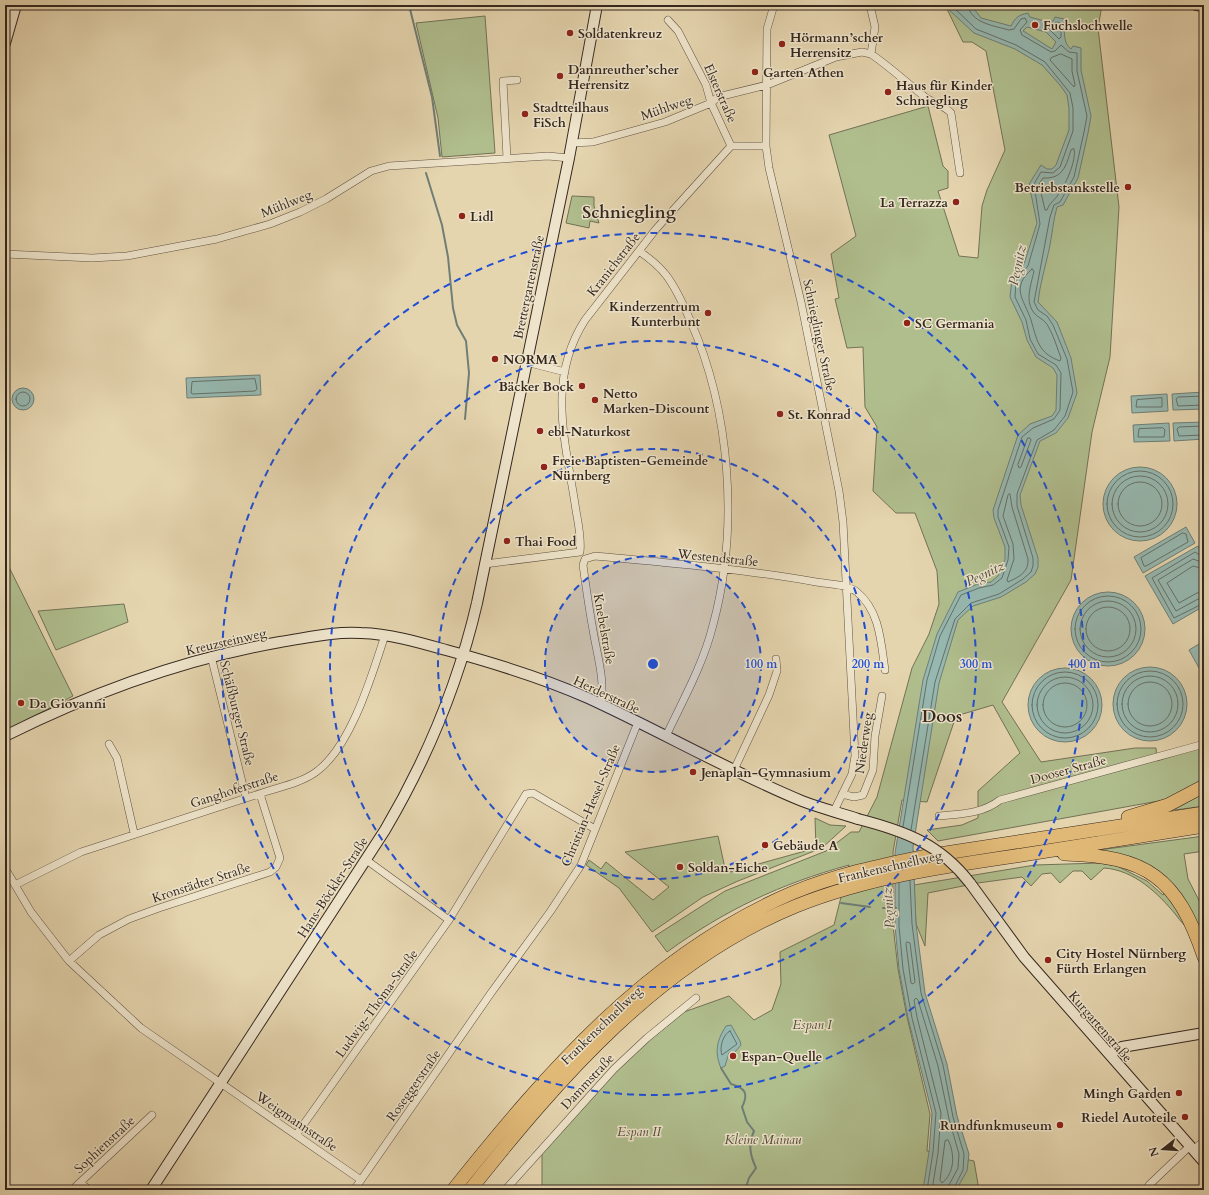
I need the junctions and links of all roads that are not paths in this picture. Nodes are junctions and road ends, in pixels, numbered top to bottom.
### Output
1 (16, 5) edge
2 (596, 5) edge
3 (774, 5) edge
4 (870, 5) edge
5 (1196, 5) edge
6 (1204, 6) edge
7 (668, 20) dead end
8 (5, 43) edge
9 (871, 54) junction
10 (516, 80) dead end
11 (767, 85) junction
12 (711, 103) junction
13 (572, 143) junction
14 (731, 146) junction
15 (766, 146) junction
16 (507, 158) junction
17 (569, 158) junction
18 (960, 173) dead end
19 (639, 251) junction
20 (5, 254) edge
21 (526, 362) junction
22 (565, 372) junction
23 (585, 559) joint
24 (485, 564) junction
25 (724, 569) junction
26 (483, 574) joint
27 (848, 588) junction
28 (385, 635) junction
29 (464, 654) junction
30 (211, 656) junction
31 (776, 659) dead end
32 (885, 670) dead end
33 (882, 696) dead end
34 (601, 704) junction
35 (638, 722) junction
36 (5, 736) edge
37 (666, 736) junction
38 (109, 744) dead end
39 (1204, 744) edge
40 (734, 770) junction
41 (1204, 786) edge
42 (260, 794) junction
43 (842, 794) junction
44 (246, 798) junction
45 (834, 811) junction
46 (1204, 813) edge
47 (939, 816) dead end
48 (858, 819) joint
49 (1204, 826) edge
50 (595, 829) junction
51 (134, 833) junction
52 (1053, 836) junction
53 (1032, 853) junction
54 (366, 859) junction
55 (5, 868) edge
56 (15, 885) junction
57 (449, 920) junction
58 (1204, 957) edge
59 (69, 961) junction
60 (491, 993) joint
61 (696, 998) dead end
62 (1204, 1033) edge
63 (1109, 1054) junction
64 (220, 1083) junction
65 (152, 1115) dead end
66 (296, 1135) junction
67 (1204, 1141) edge
68 (1192, 1148) junction
69 (1204, 1162) edge
70 (361, 1180) junction
71 (80, 1183) junction
72 (72, 1190) edge
73 (90, 1190) edge
74 (151, 1190) edge
75 (354, 1190) edge
76 (453, 1190) edge
77 (470, 1190) edge
78 (505, 1190) edge
79 (1146, 1190) edge

1 - 8 main road
2 - 13 main road, Brettergartenstraße
3 - 11 street, Schnieglinger Straße
4 - 9 street
5 - 6 main road
7 - 12 street, Elsterstraße
9 - 11 street, Mühlweg
9 - 18 street
10 - 16 street
11 - 12 street, Mühlweg
11 - 15 street, Schnieglinger Straße
12 - 13 street, Mühlweg
12 - 14 street, Elsterstraße
13 - 17 main road, Brettergartenstraße
14 - 15 street
14 - 19 street, Kranichstraße
15 - 27 street, Schnieglinger Straße
16 - 17 street, Mühlweg
16 - 20 street, Mühlweg
17 - 21 main road, Brettergartenstraße
19 - 22 street, Kranichstraße
19 - 25 street
21 - 22 street
21 - 24 main road, Brettergartenstraße
22 - 24 street
23 - 25 street, Westendstraße
23 - 34 street, Knebelstraße
24 - 26 main road, Brettergartenstraße
25 - 27 street, Westendstraße
25 - 37 street
26 - 29 main road, Hans-Böckler-Straße
27 - 32 street
27 - 43 street, Schnieglinger Straße
28 - 29 main road, Kreuzsteinweg
28 - 30 main road, Kreuzsteinweg
28 - 42 street, Ganghoferstraße
29 - 34 main road, Herderstraße
29 - 54 main road, Hans-Böckler-Straße
30 - 36 main road, Kreuzsteinweg
30 - 44 street, Schäßburger Straße
31 - 40 street
33 - 43 street, Niederweg
34 - 35 main road, Herderstraße
35 - 37 main road, Herderstraße
35 - 50 street, Christian-Hessel-Straße
37 - 40 main road, Herderstraße
38 - 51 street
39 - 47 street, Dooser Straße
40 - 45 main road, Herderstraße
41 - 52 highway
42 - 44 street, Ganghoferstraße
42 - 59 street, Kronstädter Straße
43 - 45 street, Schnieglinger Straße
44 - 51 street, Ganghoferstraße
45 - 48 main road, Herderstraße
46 - 52 highway, Frankenschnellweg
48 - 63 main road, Kurgartenstraße, bridge
49 - 53 highway, Frankenschnellweg
50 - 57 street, Ludwig-Thoma-Straße
50 - 60 street, Christian-Hessel-Straße
51 - 56 street, Ganghoferstraße
52 - 76 highway, Frankenschnellweg
53 - 58 highway
53 - 77 highway, Frankenschnellweg
54 - 57 street
54 - 64 main road, Hans-Böckler-Straße
55 - 56 street, Weigmannstraße
56 - 59 street, Weigmannstraße
57 - 66 street, Ludwig-Thoma-Straße
59 - 64 street, Weigmannstraße
60 - 70 street, Roseggerstraße
61 - 78 street, Dammstraße
62 - 63 main road
63 - 68 main road, Kurgartenstraße
64 - 66 street, Weigmannstraße
64 - 74 main road, Hans-Böckler-Straße
65 - 71 street, Sophienstraße
66 - 70 street, Weigmannstraße
67 - 68 street
68 - 69 main road, Kurgartenstraße
68 - 79 street
70 - 75 street, Roseggerstraße
71 - 72 street, Sophienstraße
71 - 73 street

